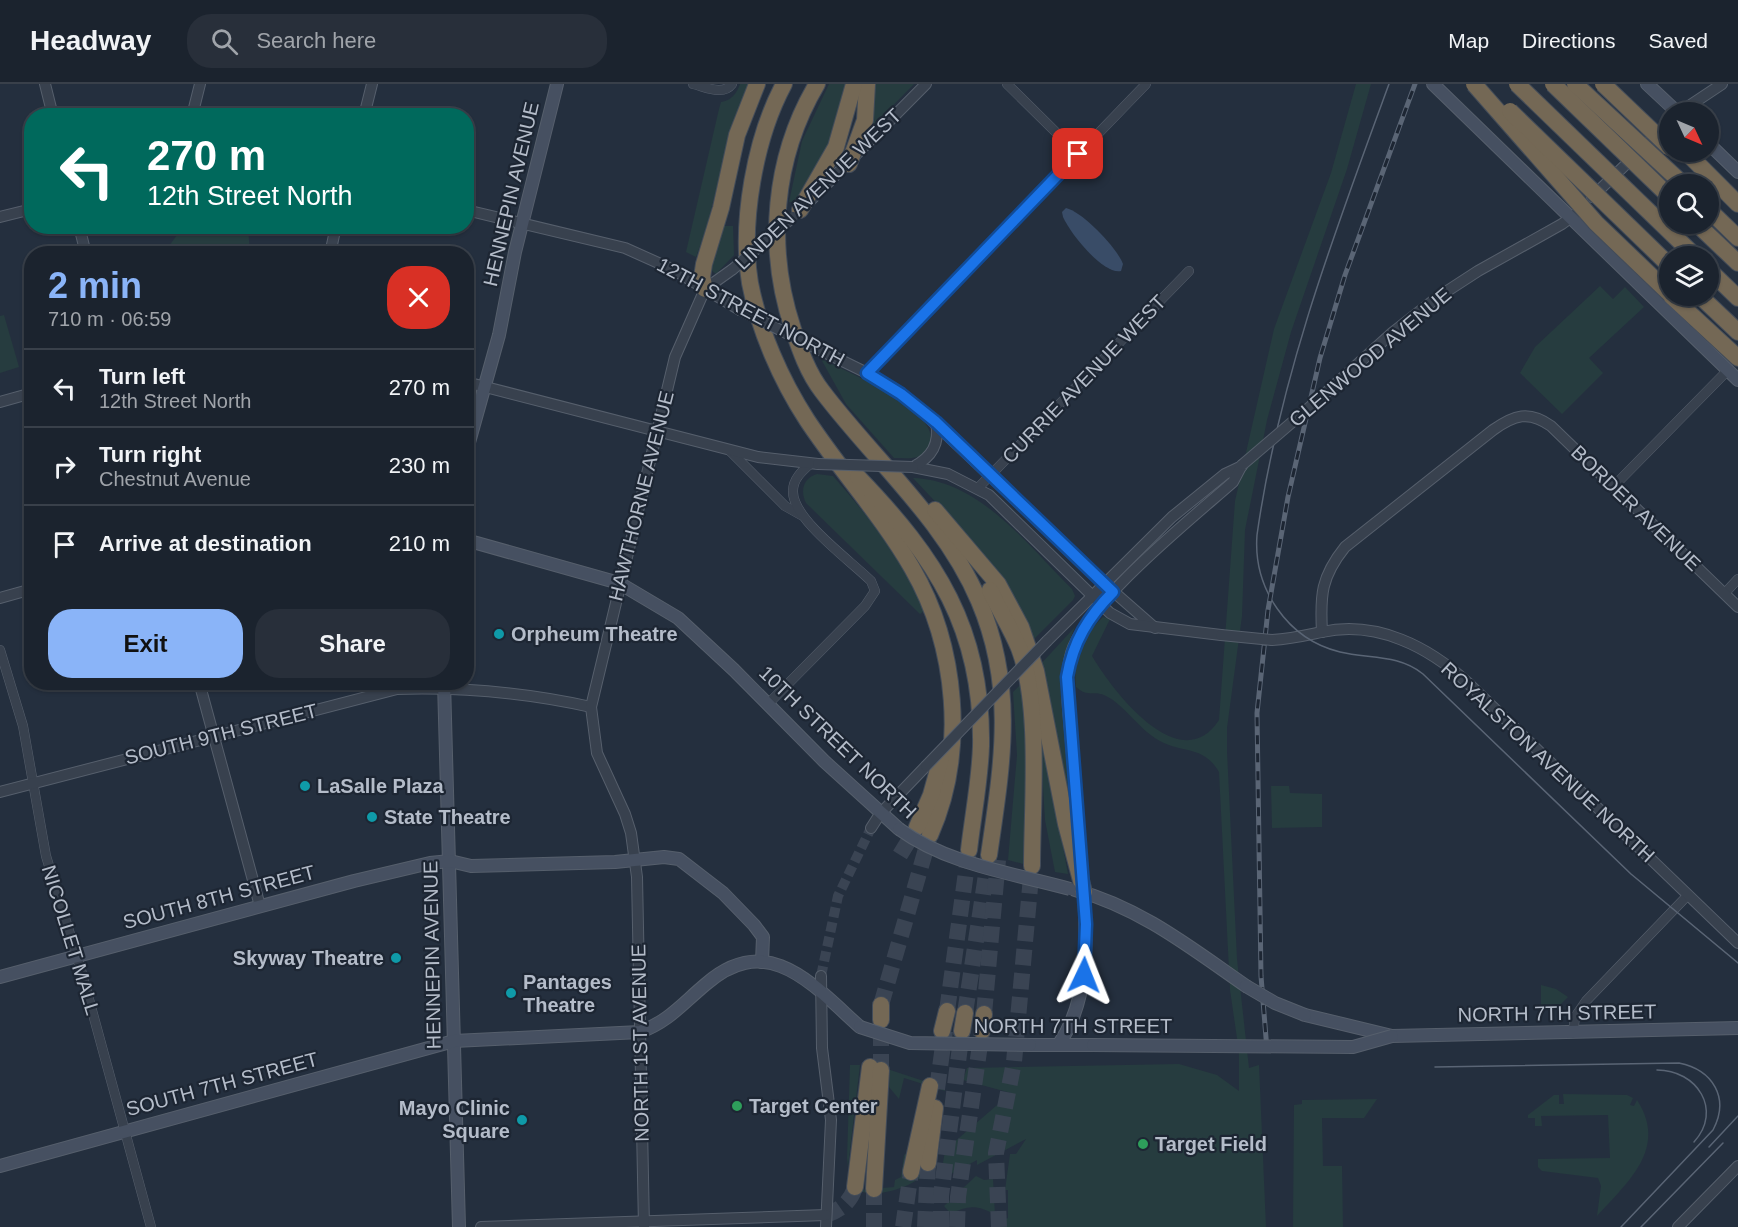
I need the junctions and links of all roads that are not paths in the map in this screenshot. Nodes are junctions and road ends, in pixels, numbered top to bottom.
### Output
1 (45, 84) edge
2 (200, 84) edge
3 (372, 84) edge
4 (557, 84) edge
5 (693, 84) edge
6 (732, 84) edge
7 (757, 84) edge
8 (783, 84) edge
9 (817, 84) edge
10 (854, 84) edge
11 (867, 84) edge
12 (926, 84) edge
13 (1007, 84) edge
14 (1146, 84) edge
15 (1433, 84) edge
16 (1474, 84) edge
17 (1481, 84) edge
18 (1517, 84) edge
19 (1553, 84) edge
20 (1575, 84) edge
21 (1603, 84) edge
22 (1619, 84) edge
23 (1647, 84) edge
24 (1722, 84) edge
25 (1668, 102) edge
26 (1694, 102) edge
27 (51, 108) edge
28 (194, 108) edge
29 (366, 108) edge
30 (1659, 123) edge
31 (1659, 133) edge
32 (1659, 137) edge
33 (1078, 154) junction
34 (1719, 154) edge
35 (1683, 162) edge
36 (1696, 162) edge
37 (849, 164) junction
38 (1738, 172) edge
39 (1672, 174) edge
40 (1695, 174) edge
41 (1659, 186) edge
42 (1719, 197) edge
43 (1738, 204) edge
44 (24, 211) edge
45 (474, 212) edge
46 (796, 213) junction
47 (1738, 215) edge
48 (0, 217) edge
49 (1571, 219) junction
50 (1719, 220) edge
51 (522, 223) junction
52 (1708, 234) edge
53 (1738, 238) edge
54 (1685, 246) edge
55 (1659, 255) edge
56 (1738, 263) edge
57 (1190, 271) dead end
58 (1719, 280) edge
59 (1659, 284) edge
60 (705, 289) junction
61 (1738, 298) edge
62 (1680, 306) edge
63 (1711, 306) edge
64 (1738, 332) edge
65 (1733, 364) edge
66 (867, 373) junction
67 (1738, 380) edge
68 (474, 384) edge
69 (485, 387) junction
70 (24, 395) edge
71 (0, 402) edge
72 (808, 421) junction
73 (936, 422) junction
74 (474, 425) edge
75 (657, 431) junction
76 (862, 440) junction
77 (729, 450) junction
78 (814, 464) junction
79 (1242, 465) junction
80 (913, 467) junction
81 (991, 474) junction
82 (1614, 486) junction
83 (978, 488) junction
84 (801, 515) junction
85 (956, 534) junction
86 (474, 542) edge
87 (1738, 579) edge
88 (619, 583) junction
89 (1104, 583) junction
90 (24, 592) edge
91 (1113, 592) junction
92 (1725, 593) junction
93 (1092, 595) junction
94 (0, 598) edge
95 (1101, 604) junction
96 (1738, 606) edge
97 (1155, 628) junction
98 (1322, 632) junction
99 (0, 650) edge
100 (474, 689) edge
101 (201, 690) edge
102 (393, 690) edge
103 (445, 690) edge
104 (768, 704) junction
105 (591, 707) junction
106 (213, 735) junction
107 (33, 783) junction
108 (0, 792) edge
109 (880, 814) junction
110 (872, 828) tunnel mouth
111 (924, 831) tunnel mouth
112 (969, 849) tunnel mouth
113 (994, 856) tunnel mouth
114 (635, 859) junction
115 (450, 861) junction
116 (1032, 866) tunnel mouth
117 (1077, 891) junction
118 (1688, 895) junction
119 (260, 906) junction
120 (1738, 943) edge
121 (77, 956) junction
122 (762, 962) junction
123 (821, 976) tunnel mouth
124 (0, 977) edge
125 (822, 993) junction
126 (947, 1011) tunnel mouth
127 (965, 1013) dead end
128 (1738, 1028) edge
129 (640, 1032) junction
130 (1573, 1033) junction
131 (1392, 1036) junction
132 (454, 1041) junction
133 (1059, 1044) junction
134 (125, 1131) junction
135 (927, 1163) tunnel mouth
136 (0, 1166) edge
137 (1738, 1166) edge
138 (911, 1172) tunnel mouth
139 (855, 1187) tunnel mouth
140 (874, 1189) tunnel mouth
141 (826, 1215) junction
142 (644, 1224) edge
143 (151, 1227) edge
144 (459, 1227) edge
145 (481, 1227) edge
146 (826, 1227) edge
147 (1678, 1227) edge

1 - 27 street
2 - 28 street
3 - 29 street
4 - 51 main road, HENNEPIN AVENUE
5 - 6 street
7 - 60 highway
8 - 72 highway
9 - 76 highway
10 - 46 highway
11 - 37 highway
12 - 37 street, LINDEN AVENUE WEST
13 - 33 street
14 - 33 street
15 - 49 main road
16 - 59 highway, bridge
17 - 55 highway, bridge
18 - 54 highway, bridge
19 - 41 highway, bridge
20 - 39 highway, bridge
21 - 32 highway, bridge
22 - 30 highway
23 - 25 main road
24 - 26 street
31 - 49 street, GLENWOOD AVENUE
33 - 66 street
34 - 38 main road
35 - 40 highway
36 - 43 highway
37 - 46 street, LINDEN AVENUE WEST
42 - 47 highway
44 - 48 street
45 - 51 street, 12TH STREET NORTH
46 - 60 street, LINDEN AVENUE WEST, bridge
49 - 65 main road
49 - 79 street, GLENWOOD AVENUE, bridge
50 - 53 highway
51 - 60 street, 12TH STREET NORTH
51 - 69 main road, HENNEPIN AVENUE
52 - 56 highway
57 - 81 street, CURRIE AVENUE WEST
58 - 61 highway
60 - 66 street, 12TH STREET NORTH, bridge
60 - 75 street, HAWTHORNE AVENUE
62 - 65 highway
63 - 64 highway
65 - 67 main road
65 - 82 street
66 - 73 street, 12TH STREET NORTH
68 - 69 street
69 - 74 main road, HENNEPIN AVENUE
69 - 75 street
70 - 71 street
72 - 111 highway
72 - 112 highway
73 - 80 street
73 - 81 street, 12TH STREET NORTH
75 - 77 street
75 - 88 street, HAWTHORNE AVENUE
76 - 85 highway
76 - 113 highway
77 - 78 street
77 - 84 street
78 - 80 street, bridge
78 - 84 street
79 - 89 street, GLENWOOD AVENUE
79 - 91 street, GLENWOOD AVENUE
80 - 83 street
81 - 83 street, CURRIE AVENUE WEST
81 - 89 street, 12TH STREET NORTH
82 - 92 street, BORDER AVENUE
82 - 98 street, BORDER AVENUE
83 - 93 street
84 - 104 street
85 - 116 highway
85 - 117 highway
86 - 88 main road, 10TH STREET NORTH
87 - 92 street
88 - 104 main road, 10TH STREET NORTH
88 - 105 street, HAWTHORNE AVENUE
89 - 91 street
89 - 93 street, GLENWOOD AVENUE
90 - 94 street
91 - 95 street, GLENWOOD AVENUE
91 - 97 street
92 - 96 street, BORDER AVENUE
93 - 95 street
93 - 109 street, GLENWOOD AVENUE, bridge
95 - 97 street, ROYALSTON AVENUE NORTH
95 - 117 street, GLENWOOD AVENUE
97 - 98 street, ROYALSTON AVENUE NORTH, bridge
98 - 118 street, ROYALSTON AVENUE NORTH
99 - 107 street, NICOLLET MALL
100 - 105 street, SOUTH 9TH STREET
101 - 106 street
102 - 106 street, SOUTH 9TH STREET
103 - 115 main road, HENNEPIN AVENUE
104 - 109 main road, 10TH STREET NORTH
105 - 114 street, HAWTHORNE AVENUE
106 - 107 street, SOUTH 9TH STREET
106 - 119 street
107 - 108 street, SOUTH 9TH STREET
107 - 121 street, NICOLLET MALL
109 - 110 street, GLENWOOD AVENUE
109 - 117 main road, 10TH STREET NORTH, bridge
114 - 115 main road
114 - 122 main road
114 - 129 street, NORTH 1ST AVENUE
115 - 119 main road, SOUTH 8TH STREET
115 - 132 main road, HENNEPIN AVENUE
117 - 131 main road, 10TH STREET NORTH, bridge
117 - 133 main road
118 - 120 street, ROYALSTON AVENUE NORTH
118 - 130 street
119 - 121 main road, SOUTH 8TH STREET
121 - 124 main road, SOUTH 8TH STREET
121 - 134 street, NICOLLET MALL
122 - 125 main road, NORTH 7TH STREET
122 - 129 main road, NORTH 7TH STREET
123 - 125 street
125 - 133 main road, NORTH 7TH STREET, bridge
125 - 141 street
126 - 127 highway
128 - 130 main road, NORTH 7TH STREET
129 - 132 main road, NORTH 7TH STREET
129 - 142 street, NORTH 1ST AVENUE
130 - 131 main road, NORTH 7TH STREET
131 - 133 main road, NORTH 7TH STREET, bridge
132 - 134 main road, SOUTH 7TH STREET
132 - 144 main road, HENNEPIN AVENUE
134 - 136 main road, SOUTH 7TH STREET
134 - 143 street, NICOLLET MALL
135 - 138 highway
137 - 147 street
139 - 140 highway
141 - 142 street
141 - 146 street
142 - 145 street

